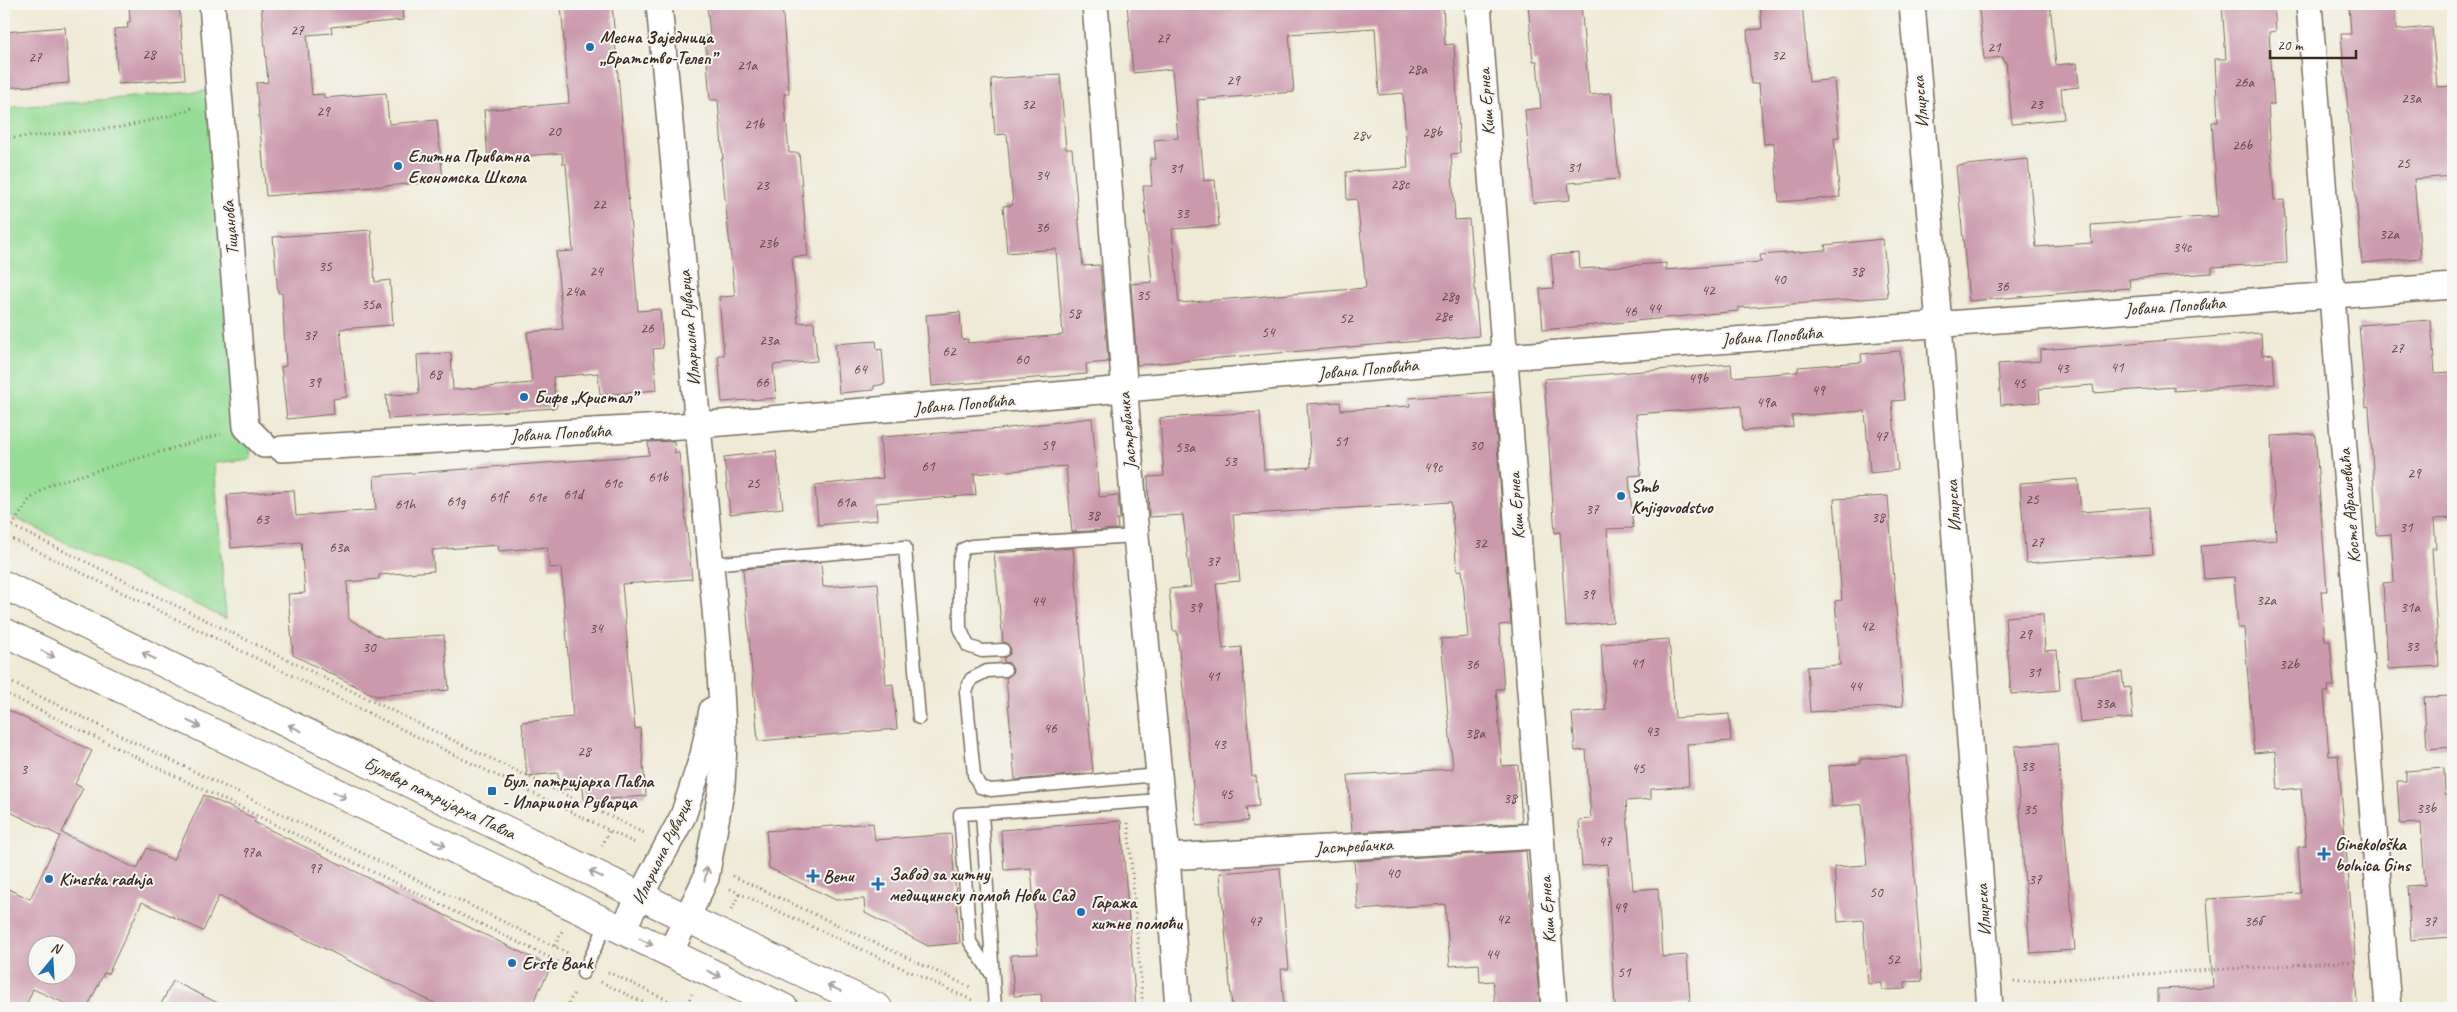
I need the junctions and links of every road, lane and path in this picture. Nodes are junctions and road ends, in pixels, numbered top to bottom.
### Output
1 (212, 4) edge
2 (659, 4) edge
3 (1095, 4) edge
4 (1478, 4) edge
5 (1912, 4) edge
6 (2309, 4) edge
7 (219, 90) junction
8 (4, 139) edge
9 (2453, 286) edge
10 (2332, 294) junction
11 (1939, 324) junction
12 (1505, 357) junction
13 (1124, 391) junction
14 (698, 426) junction
15 (246, 427) junction
16 (4, 522) edge
17 (12, 526) junction
18 (4, 535) edge
19 (1136, 536) junction
20 (710, 564) junction
21 (4, 585) edge
22 (4, 632) edge
23 (1003, 650) dead end
24 (719, 653) junction
25 (1005, 670) dead end
26 (4, 679) edge
27 (4, 693) edge
28 (919, 718) dead end
29 (1158, 775) junction
30 (1160, 800) junction
31 (1126, 802) junction
32 (982, 813) junction
33 (1541, 836) junction
34 (665, 851) junction
35 (1167, 857) junction
36 (707, 871) junction
37 (640, 895) junction
38 (688, 918) junction
39 (615, 926) junction
40 (670, 953) junction
41 (2385, 959) junction
42 (586, 968) junction
43 (993, 976) junction
44 (1988, 983) junction
45 (994, 1003) edge
46 (982, 1004) dead end
47 (656, 1008) edge
48 (684, 1008) edge
49 (784, 1008) edge
50 (878, 1008) edge
51 (1143, 1008) edge
52 (1178, 1008) edge
53 (1554, 1008) edge
54 (1990, 1008) edge
55 (2388, 1008) edge

1 - 7 street, Тицанова
2 - 14 street, Илариона Руварца
3 - 13 street, Јастребачка
4 - 12 street, Киш Ернеа
5 - 11 street, Илирска
6 - 10 street, Косте Абрашевића
7 - 8 path
7 - 15 street, Тицанова
9 - 10 street, Јована Поповића
10 - 11 street, Јована Поповића
10 - 41 street, Косте Абрашевића
11 - 12 street, Јована Поповића
11 - 44 street, Илирска
12 - 13 street, Јована Поповића
12 - 33 street, Киш Ернеа
13 - 14 street, Јована Поповића
13 - 19 street, Јастребачка
14 - 15 street, Јована Поповића
14 - 20 street, Илариона Руварца
15 - 17 path
16 - 17 path
17 - 34 path
18 - 34 path
19 - 23 lane
19 - 29 street, Јастребачка
20 - 24 street, Илариона Руварца
20 - 28 lane
37 -> 21 main road, Булевар патријарха Павла
22 -> 39 main road
24 - 34 street, Илариона Руварца
24 - 36 street, Илариона Руварца
25 - 29 lane
26 - 42 path
27 - 42 path
29 - 30 street, Јастребачка
30 - 31 lane
30 - 35 street, Јастребачка
31 - 32 lane
31 - 51 path
32 - 43 lane
32 - 43 lane
33 - 35 street, Јастребачка
33 - 53 street, Киш Ернеа
34 - 37 street, Илариона Руварца
35 - 52 street, Јастребачка
38 -> 36 street, Илариона Руварца
36 - 45 path
36 - 46 path
37 - 38 main road, Булевар патријарха Павла
37 - 39 street, Илариона Руварца
38 - 40 street, Илариона Руварца
50 -> 38 main road, Булевар патријарха Павла
39 -> 40 main road
39 - 42 lane
40 -> 49 main road
41 - 44 path
41 - 55 street, Косте Абрашевића
42 - 47 path
42 - 48 path
43 - 45 lane
44 - 54 street, Илирска

